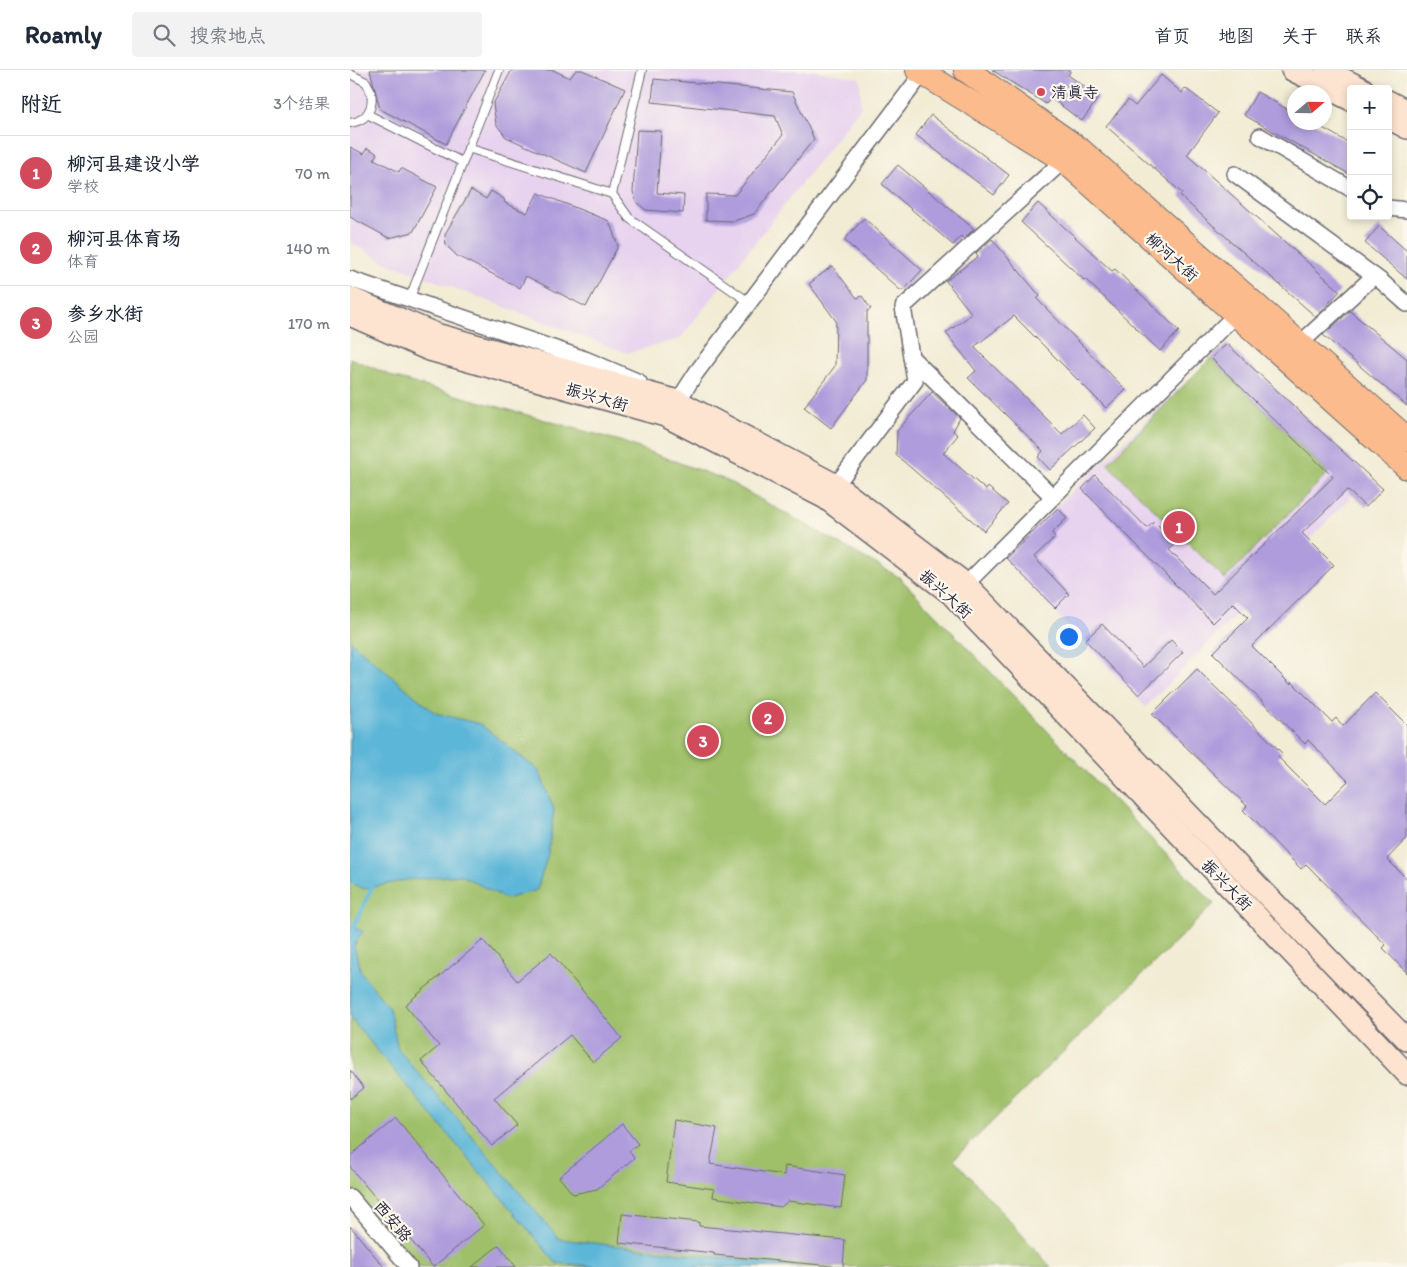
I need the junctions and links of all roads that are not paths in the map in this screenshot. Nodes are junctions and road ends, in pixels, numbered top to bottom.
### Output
1 (499, 70) edge
2 (642, 70) edge
3 (966, 70) edge
4 (1292, 70) edge
5 (1326, 70) edge
6 (922, 71) edge
7 (352, 73) edge
8 (1355, 85) edge
9 (1347, 98) edge
10 (1392, 103) edge
11 (1407, 111) edge
12 (368, 114) junction
13 (1392, 120) edge
14 (350, 123) edge
15 (1407, 128) edge
16 (1260, 136) dead end
17 (468, 148) junction
18 (1064, 160) junction
19 (462, 162) junction
20 (1235, 174) dead end
21 (1347, 187) edge
22 (612, 194) junction
23 (1392, 208) edge
24 (1407, 210) edge
25 (1374, 276) junction
26 (350, 279) edge
27 (350, 298) edge
28 (408, 300) junction
29 (749, 302) junction
30 (1407, 304) edge
31 (1236, 314) junction
32 (350, 315) edge
33 (1292, 351) junction
34 (911, 357) junction
35 (678, 401) junction
36 (1407, 440) edge
37 (1407, 468) edge
38 (836, 485) junction
39 (1053, 497) junction
40 (966, 584) junction
41 (1407, 1040) edge
42 (1407, 1074) edge
43 (350, 1197) edge
44 (409, 1267) edge

1 - 17 lane
2 - 22 lane
3 - 33 main road, 柳河大街
4 - 9 street
5 - 8 street
6 - 18 main road, 柳河大街
6 - 29 street
7 - 12 lane
10 - 11 street
12 - 14 lane
12 - 19 lane
13 - 15 street
16 - 21 street
17 - 19 lane
17 - 22 lane
18 - 31 main road, 柳河大街
18 - 34 street
19 - 28 lane
20 - 25 street
22 - 29 lane
23 - 24 street
25 - 30 street
25 - 33 street
26 - 28 street
27 - 35 street, 振兴大街
28 - 35 street
29 - 35 street
31 - 33 main road, 柳河大街
31 - 39 street
32 - 42 street, 振兴大街
33 - 36 main road, 柳河大街
33 - 37 main road, 柳河大街
34 - 38 street
34 - 39 street
35 - 38 street, 振兴大街
38 - 40 street, 振兴大街
39 - 40 street
40 - 41 street, 振兴大街
43 - 44 street, 西安路

